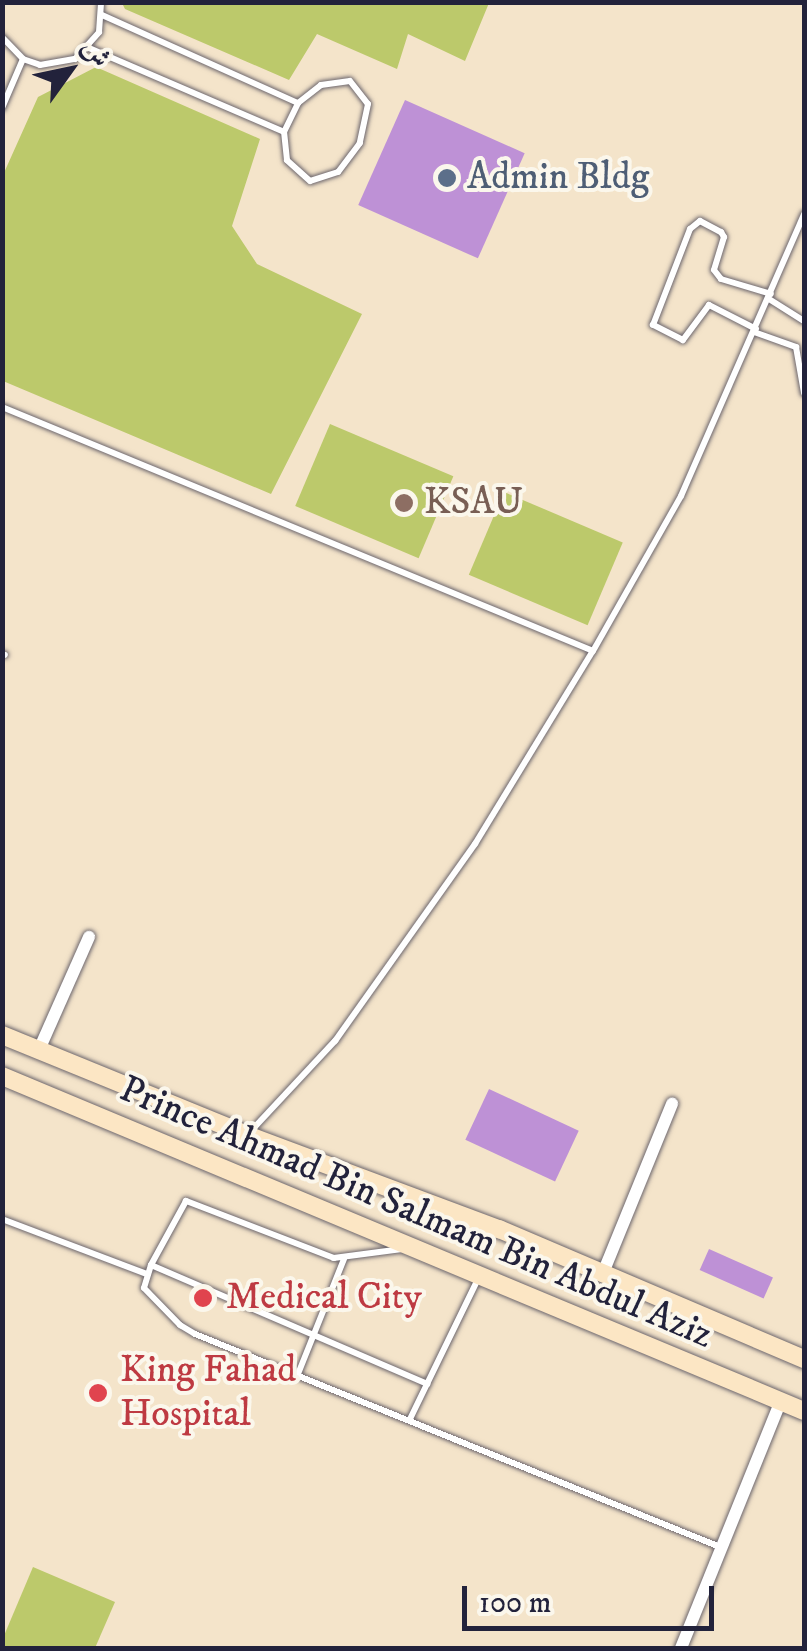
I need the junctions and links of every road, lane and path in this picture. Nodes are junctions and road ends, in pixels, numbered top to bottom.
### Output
1 (101, 2) edge
2 (102, 15) junction
3 (2, 38) edge
4 (89, 48) junction
5 (23, 59) junction
6 (298, 103) junction
7 (2, 108) edge
8 (284, 132) junction
9 (804, 214) edge
10 (770, 296) junction
11 (804, 321) edge
12 (755, 330) junction
13 (804, 393) edge
14 (2, 407) edge
15 (593, 652) junction
16 (90, 937) dead end
17 (2, 1036) edge
18 (38, 1052) junction
19 (2, 1076) edge
20 (672, 1104) dead end
21 (248, 1135) junction
22 (2, 1219) edge
23 (413, 1247) junction
24 (344, 1259) junction
25 (151, 1265) junction
26 (603, 1273) junction
27 (147, 1274) junction
28 (479, 1277) junction
29 (313, 1336) junction
30 (804, 1359) edge
31 (298, 1374) junction
32 (427, 1384) junction
33 (782, 1401) junction
34 (804, 1410) edge
35 (410, 1419) junction
36 (722, 1547) junction
37 (680, 1648) edge

1 - 2 lane
2 - 4 lane
2 - 6 lane
3 - 5 lane
4 - 5 lane
4 - 8 lane
5 - 7 lane
6 - 8 lane
6 - 8 lane
9 - 10 lane
10 - 11 lane
10 - 12 lane
10 - 12 lane
12 - 13 lane
12 - 15 lane
14 - 15 lane
15 - 21 lane
16 - 18 street
17 - 18 main road, Prince Ahmad Bin Salmam Bin Abdul Aziz
18 - 21 main road, Prince Ahmad Bin Salmam Bin Abdul Aziz
19 - 23 main road, Prince Ahmad Bin Salmam Bin Abdul Aziz
20 - 26 street
21 - 26 main road, Prince Ahmad Bin Salmam Bin Abdul Aziz
22 - 27 lane
23 - 24 lane
23 - 28 main road, Prince Ahmad Bin Salmam Bin Abdul Aziz
24 - 25 lane
24 - 29 lane
25 - 27 lane
25 - 29 lane
26 - 30 main road, Prince Ahmad Bin Salmam Bin Abdul Aziz
27 - 31 lane
28 - 32 lane
28 - 33 main road, Prince Ahmad Bin Salmam Bin Abdul Aziz
29 - 31 lane
29 - 32 lane
31 - 35 lane
32 - 35 lane
33 - 34 main road, Prince Ahmad Bin Salmam Bin Abdul Aziz
33 - 36 street
35 - 36 lane
36 - 37 street

